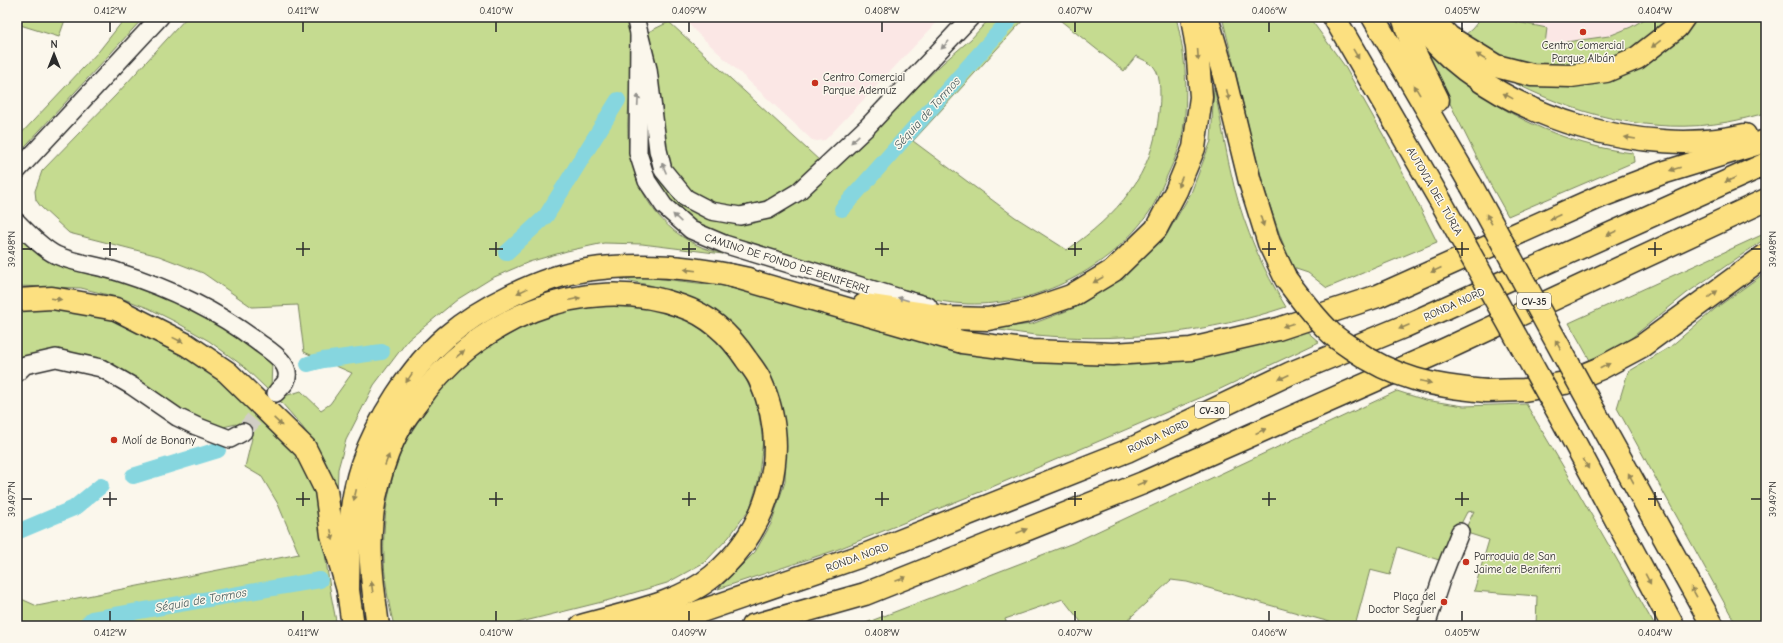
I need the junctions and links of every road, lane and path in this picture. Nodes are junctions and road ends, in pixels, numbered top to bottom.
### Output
1 (160, 17) edge
2 (635, 17) edge
3 (972, 17) edge
4 (1192, 17) edge
5 (1207, 17) edge
6 (1334, 17) edge
7 (1373, 17) edge
8 (1403, 17) edge
9 (1414, 17) edge
10 (1430, 17) edge
11 (1684, 17) edge
12 (639, 35) junction
13 (1766, 129) edge
14 (1766, 141) edge
15 (1766, 164) edge
16 (17, 171) edge
17 (1471, 185) junction
18 (1766, 200) edge
19 (17, 222) edge
20 (1766, 255) edge
21 (729, 275) junction
22 (17, 300) edge
23 (1024, 312) junction
24 (17, 373) edge
25 (276, 393) tunnel mouth
26 (243, 432) tunnel mouth
27 (1460, 532) dead end
28 (348, 590) junction
29 (865, 594) junction
30 (354, 626) edge
31 (378, 626) edge
32 (581, 626) edge
33 (647, 626) edge
34 (752, 626) edge
35 (780, 626) edge
36 (1426, 626) edge
37 (1673, 626) edge
38 (1713, 626) edge

1 - 16 street
2 - 12 street, CAMINO DE FONDO DE BENIFERRI
3 -> 12 street, CAMINO DE FONDO DE BENIFERRI
4 -> 23 main road
5 -> 20 main road, bridge
6 -> 37 main road, AUTOVIA DEL TÚRIA / CV-35, bridge
17 -> 7 main road, CV-35
8 - 17 main road
13 -> 9 main road
11 -> 10 main road
23 -> 12 street, CAMINO DE FONDO DE BENIFERRI
14 -> 21 main road
15 -> 33 main road, RONDA NORD / CV-30
38 -> 17 main road, CV-35, bridge
29 -> 18 main road
19 - 25 street
21 - 23 main road
21 -> 28 main road
22 -> 28 main road
24 - 26 street
27 - 36 street
28 - 30 main road
29 - 34 main road
29 - 35 main road
31 -> 32 main road

